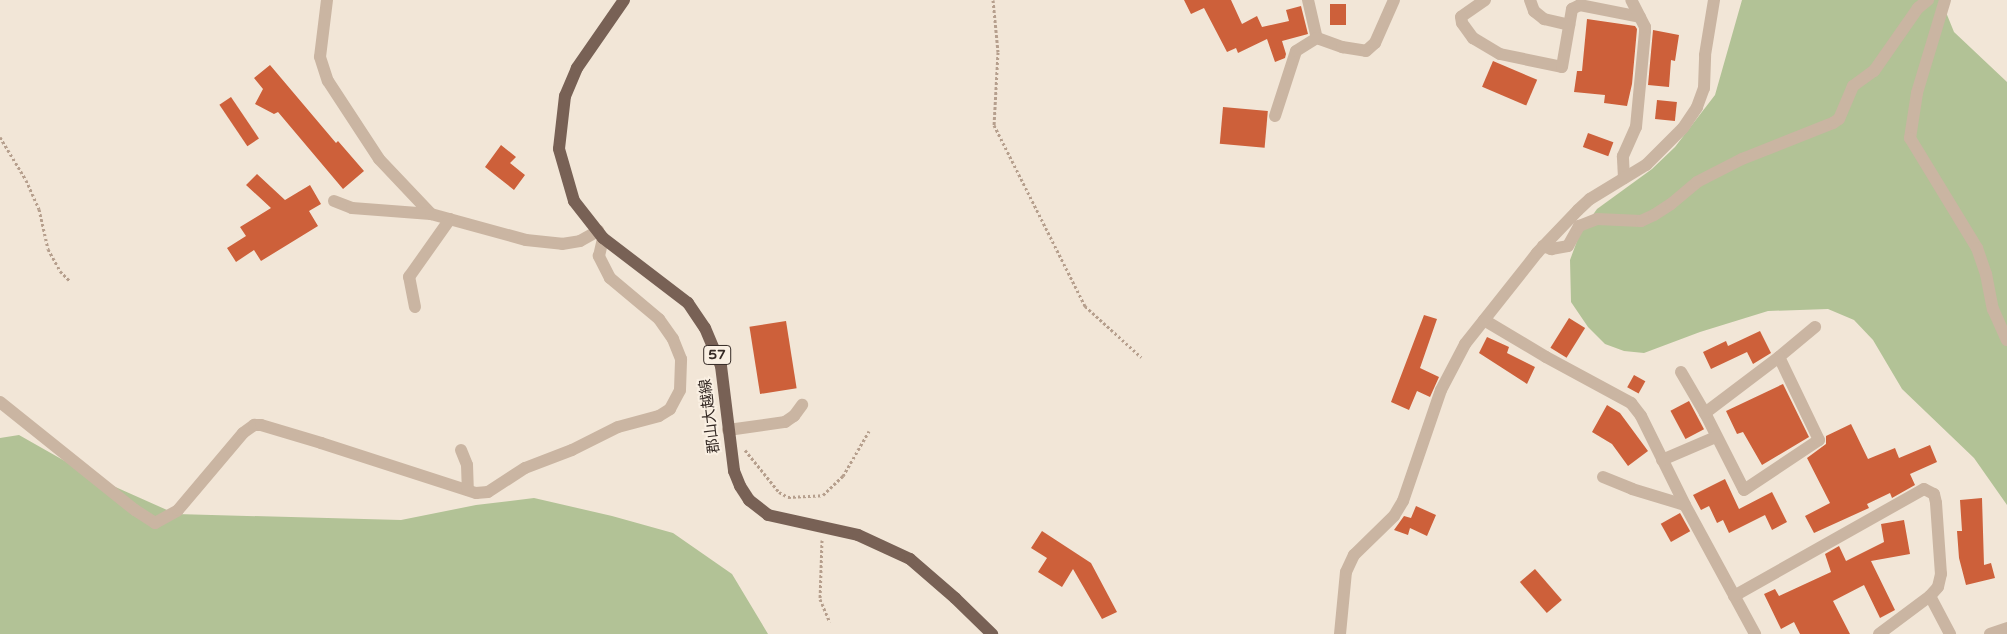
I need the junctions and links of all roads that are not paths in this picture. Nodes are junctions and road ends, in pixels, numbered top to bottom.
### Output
1 (327, 0) edge
2 (624, 0) edge
3 (1308, 0) edge
4 (1394, 0) edge
5 (1485, 0) edge
6 (1530, 0) edge
7 (1631, 0) edge
8 (1714, 0) edge
9 (1928, 0) edge
10 (1946, 0) edge
11 (1640, 17) junction
12 (1569, 26) junction
13 (1317, 38) junction
14 (1275, 116) dead end
15 (1624, 178) junction
16 (334, 201) dead end
17 (431, 214) junction
18 (450, 219) junction
19 (601, 234) junction
20 (1543, 246) junction
21 (415, 307) dead end
22 (1484, 320) junction
23 (1815, 327) dead end
24 (2007, 340) edge
25 (1779, 357) junction
26 (1681, 372) dead end
27 (0, 402) edge
28 (802, 406) dead end
29 (1705, 413) junction
30 (728, 430) junction
31 (1716, 437) junction
32 (461, 450) dead end
33 (1662, 460) junction
34 (1603, 477) dead end
35 (468, 490) junction
36 (1685, 504) junction
37 (1734, 596) junction
38 (1930, 596) junction
39 (2007, 628) edge
40 (992, 634) edge
41 (1340, 634) edge
42 (1755, 634) edge
43 (1879, 634) edge
44 (1950, 634) edge
45 (1990, 634) edge

1 - 17 street
2 - 19 main road, 郡山大越線 / 57
3 - 13 street
4 - 13 street
5 - 12 street
6 - 12 street
7 - 11 street
8 - 15 street
9 - 20 street
10 - 24 street
11 - 12 street
11 - 15 street
13 - 14 street
15 - 20 street
16 - 17 street
17 - 18 street
18 - 19 street
18 - 21 street
19 - 30 main road, 郡山大越線 / 57
19 - 35 street
20 - 22 street
22 - 33 street
22 - 41 street
23 - 25 street
25 - 29 street
25 - 31 street
26 - 29 street
27 - 35 street
28 - 30 street
29 - 31 street
30 - 40 main road, 郡山大越線 / 57
31 - 33 street
32 - 35 street
33 - 36 street
34 - 36 street
36 - 37 street
37 - 38 street
37 - 42 street
38 - 43 street
38 - 44 street
39 - 45 street

